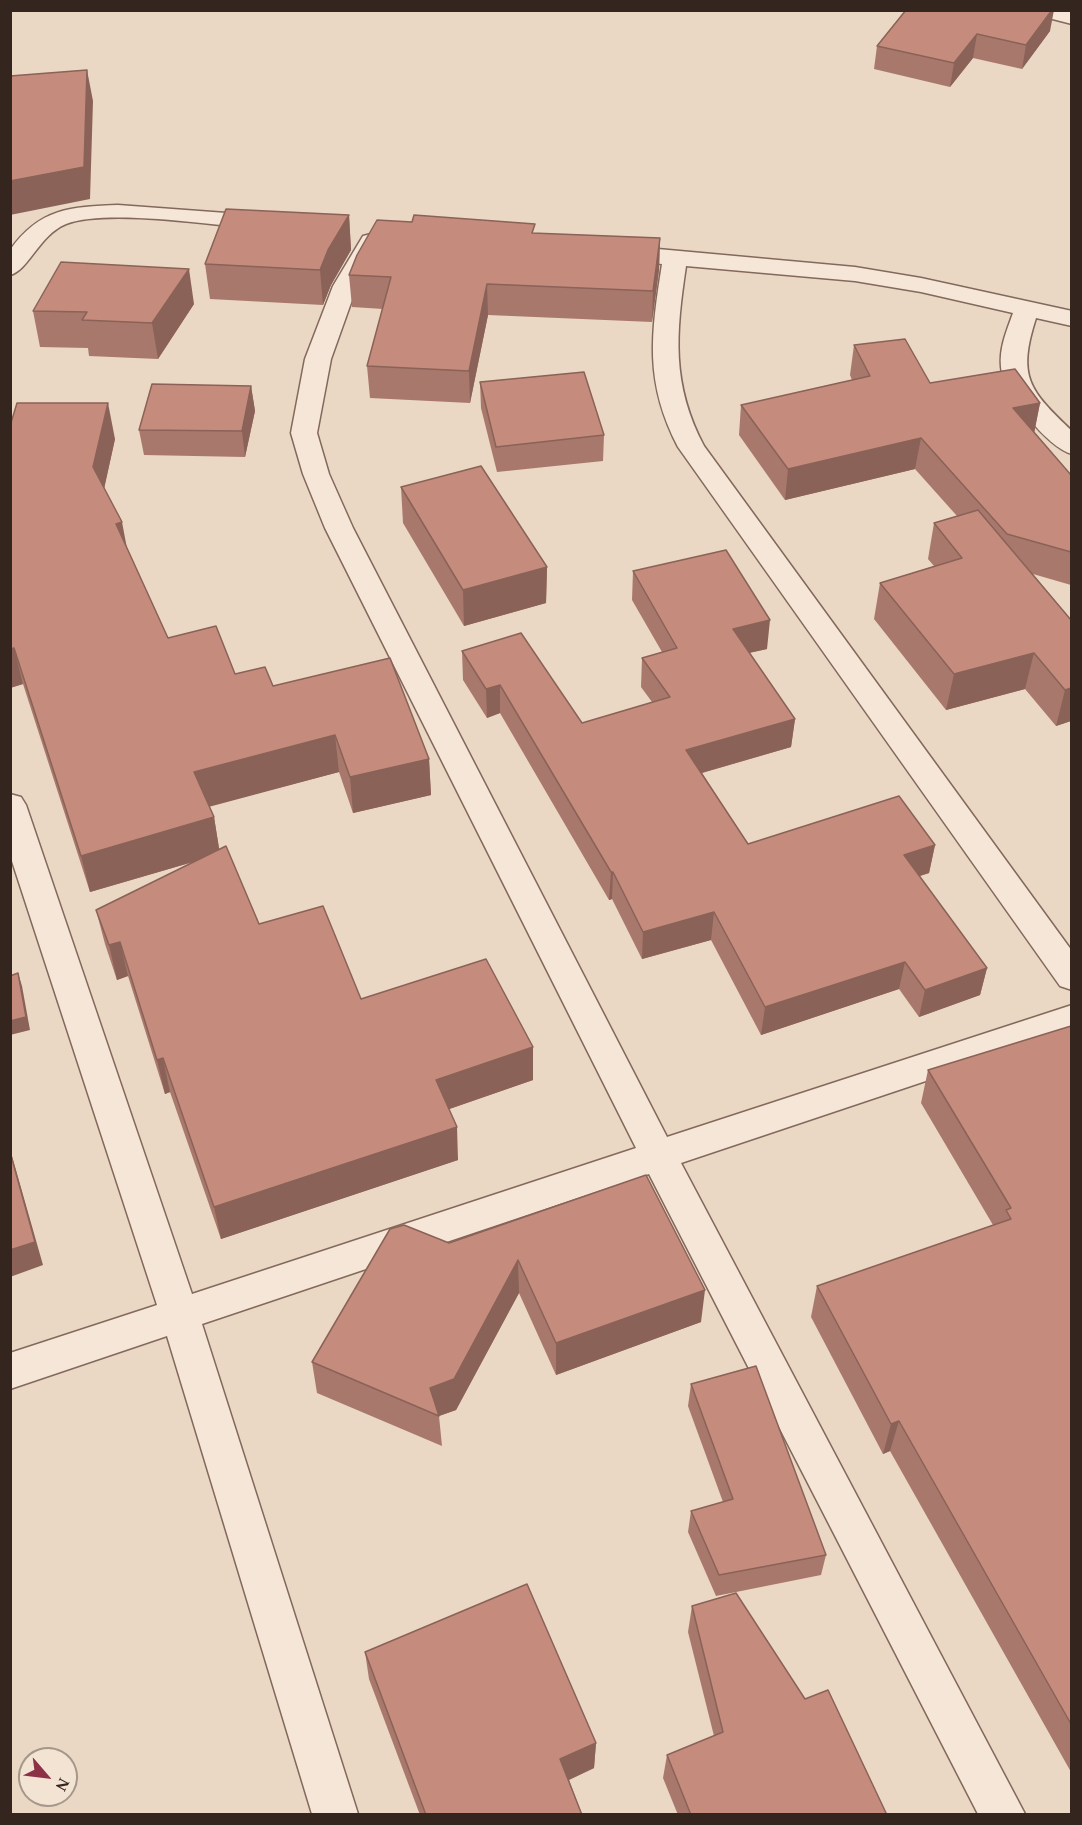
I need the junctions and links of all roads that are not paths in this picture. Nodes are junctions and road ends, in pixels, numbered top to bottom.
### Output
1 (1040, 10) edge
2 (1071, 18) edge
3 (294, 225) edge
4 (372, 231) edge
5 (591, 250) edge
6 (675, 257) junction
7 (10, 268) edge
8 (1027, 307) junction
9 (1071, 319) edge
10 (1071, 446) edge
11 (10, 805) edge
12 (1071, 977) edge
13 (1071, 1018) edge
14 (657, 1154) junction
15 (179, 1313) junction
16 (10, 1371) edge
17 (334, 1815) edge
18 (1002, 1815) edge

1 - 2 street
3 - 7 street
4 - 14 street
5 - 6 street
6 - 8 street
6 - 12 street
8 - 9 street
8 - 10 street
11 - 15 street
13 - 14 street
14 - 15 street
14 - 18 street
15 - 16 street
15 - 17 street

